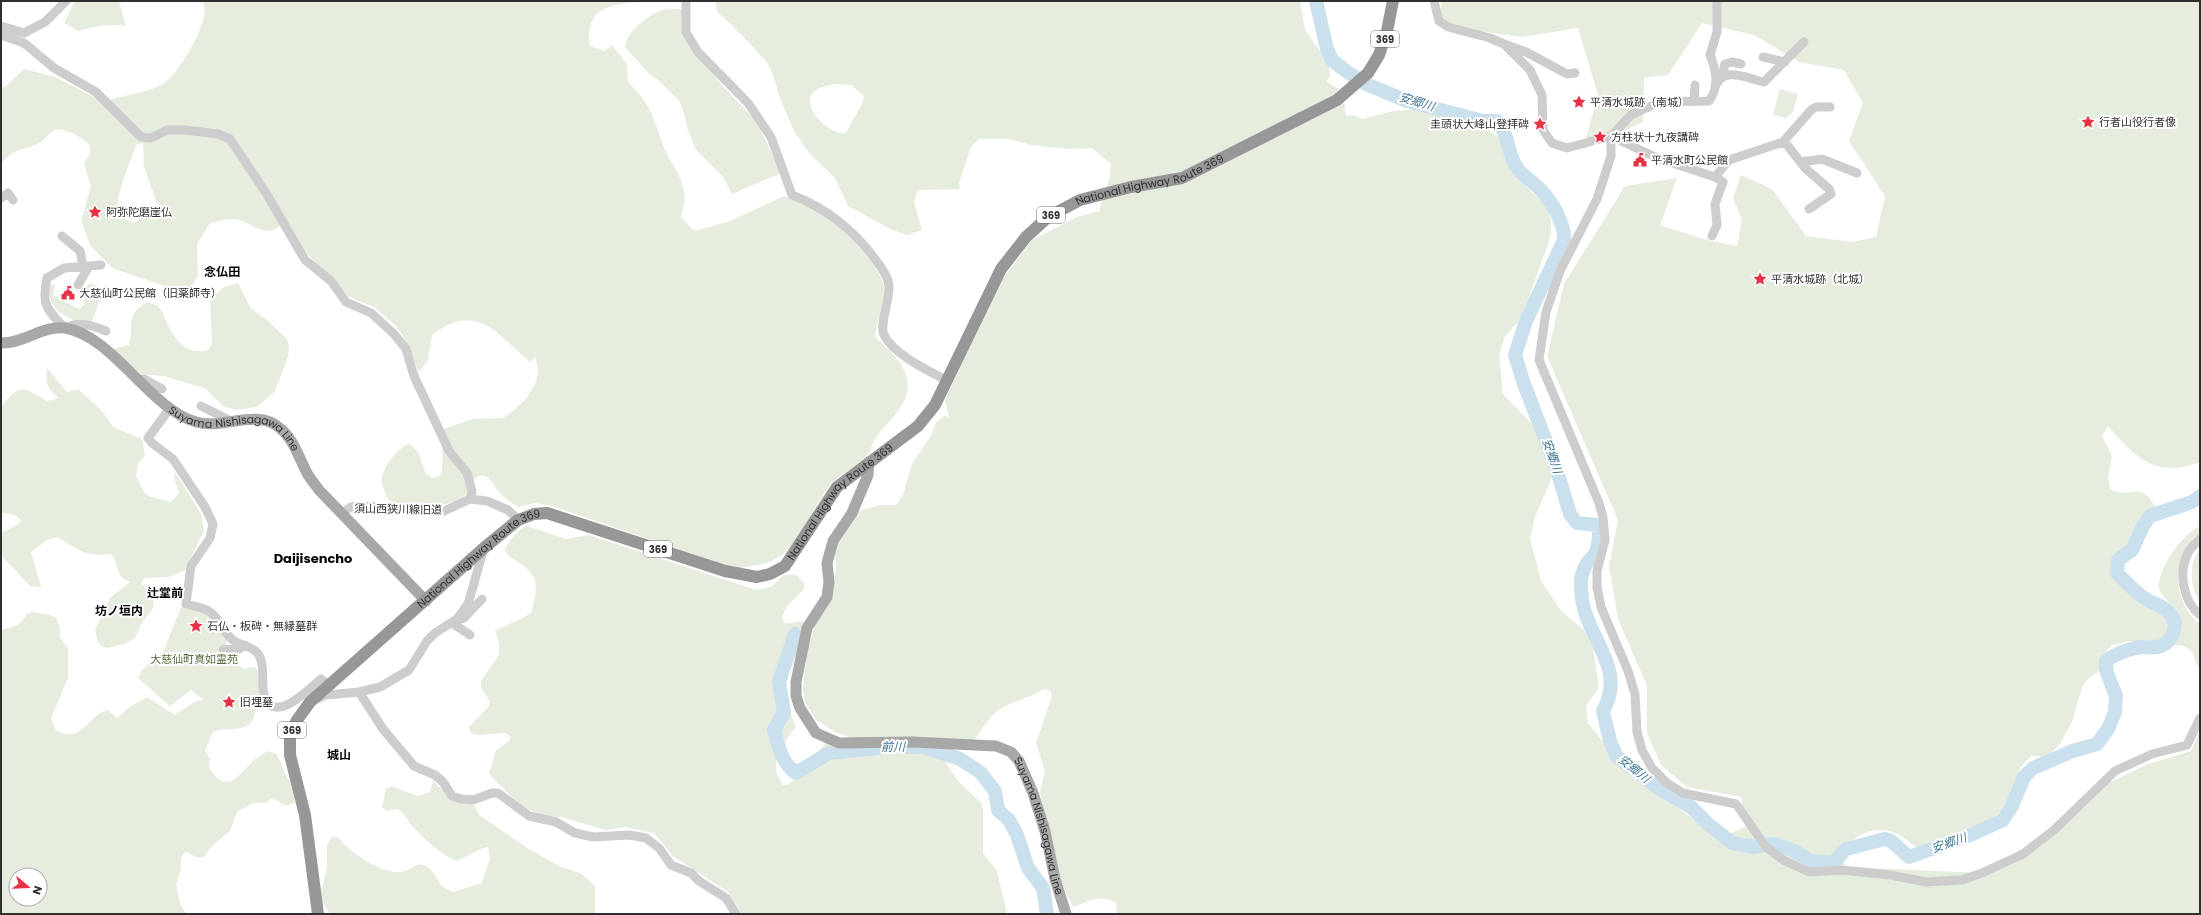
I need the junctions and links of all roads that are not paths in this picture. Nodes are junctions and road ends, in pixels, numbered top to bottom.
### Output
1 (66, 1) edge
2 (686, 1) edge
3 (1393, 1) edge
4 (1434, 1) edge
5 (1717, 1) edge
6 (1, 26) edge
7 (1, 35) edge
8 (1804, 42) dead end
9 (1504, 44) junction
10 (1763, 57) dead end
11 (1785, 62) junction
12 (1741, 64) dead end
13 (1574, 72) dead end
14 (1722, 77) junction
15 (1695, 85) dead end
16 (1716, 85) junction
17 (1694, 102) junction
18 (1830, 107) dead end
19 (1611, 136) junction
20 (1783, 142) junction
21 (1801, 162) junction
22 (1857, 173) dead end
23 (1715, 177) junction
24 (1, 198) edge
25 (13, 200) dead end
26 (1809, 209) dead end
27 (62, 236) dead end
28 (1712, 236) dead end
29 (101, 265) dead end
30 (86, 266) junction
31 (78, 285) dead end
32 (65, 328) junction
33 (106, 331) dead end
34 (1, 343) edge
35 (139, 380) junction
36 (948, 381) junction
37 (162, 389) dead end
38 (201, 406) dead end
39 (170, 408) junction
40 (233, 422) junction
41 (869, 462) junction
42 (470, 499) junction
43 (342, 513) junction
44 (518, 520) junction
45 (2200, 539) edge
46 (484, 548) junction
47 (482, 599) dead end
48 (426, 601) junction
49 (2200, 615) edge
50 (455, 621) junction
51 (470, 635) dead end
52 (245, 645) junction
53 (223, 650) dead end
54 (329, 684) junction
55 (358, 692) junction
56 (310, 702) junction
57 (2200, 718) edge
58 (318, 914) edge
59 (736, 914) edge
60 (1066, 914) edge

1 - 6 street
2 - 36 street
3 - 36 highway, National Highway Route 369 / 369
4 - 9 street
5 - 16 street
7 - 42 street
8 - 11 street
9 - 13 street
9 - 19 street
10 - 11 street
11 - 14 street
12 - 14 street
14 - 16 street
15 - 17 street
16 - 17 street
17 - 19 street
18 - 20 street
19 - 23 street
19 - 57 street
20 - 21 street
20 - 23 street
21 - 22 street
21 - 26 street
23 - 28 street
24 - 25 street
27 - 30 street
29 - 30 street
30 - 31 street
30 - 32 street
32 - 33 street
32 - 34 main road, Suyama Nishisagawa Line
32 - 35 main road, Suyama Nishisagawa Line
35 - 37 street
35 - 39 main road, Suyama Nishisagawa Line
36 - 41 highway, National Highway Route 369 / 369
38 - 40 street
39 - 40 main road, Suyama Nishisagawa Line
39 - 52 street
40 - 43 main road, Suyama Nishisagawa Line
41 - 44 highway, National Highway Route 369 / 369
41 - 60 main road, Suyama Nishisagawa Line
42 - 43 street, 須山西狭川線旧道
42 - 44 street
43 - 48 main road, Suyama Nishisagawa Line
44 - 46 highway, National Highway Route 369 / 369
45 - 49 street
46 - 48 highway, National Highway Route 369 / 369
46 - 50 street
47 - 50 street
48 - 54 highway, National Highway Route 369 / 369
50 - 51 street
50 - 55 street
52 - 53 street
52 - 54 street
54 - 56 highway, National Highway Route 369 / 369
55 - 56 street
55 - 59 street
56 - 58 highway, National Highway Route 369 / 369

